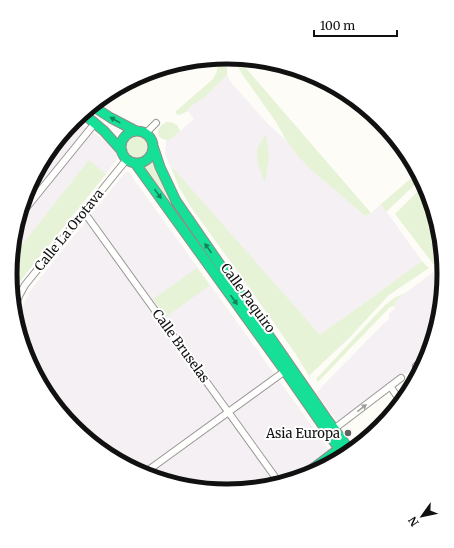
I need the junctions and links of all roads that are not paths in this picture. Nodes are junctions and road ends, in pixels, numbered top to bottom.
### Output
1 (97, 109) edge
2 (88, 117) edge
3 (95, 123) junction
4 (156, 123) dead end
5 (141, 132) junction
6 (153, 146) junction
7 (128, 158) junction
8 (28, 205) edge
9 (84, 212) junction
10 (18, 297) edge
11 (285, 371) junction
12 (401, 378) dead end
13 (390, 386) junction
14 (398, 397) edge
15 (228, 412) junction
16 (337, 433) junction
17 (347, 447) edge
18 (342, 451) edge
19 (150, 469) edge
20 (276, 478) edge

5 -> 1 main road
2 - 3 main road, Calle Paquiro
3 - 7 main road, Calle Paquiro
3 - 8 street
4 - 5 street
5 - 6 main road
5 - 7 main road
6 - 7 main road
16 -> 6 main road, Calle Paquiro
7 - 9 street, Calle La Orotava
7 -> 11 main road, Calle Paquiro
9 - 10 street, Calle La Orotava
9 - 15 street, Calle Bruselas
11 - 15 street
11 - 18 main road, Calle Paquiro
12 - 13 street
13 - 14 street
16 -> 13 street
15 - 19 street
15 - 20 street, Calle Bruselas
16 - 17 main road, Calle Paquiro
16 - 18 main road

